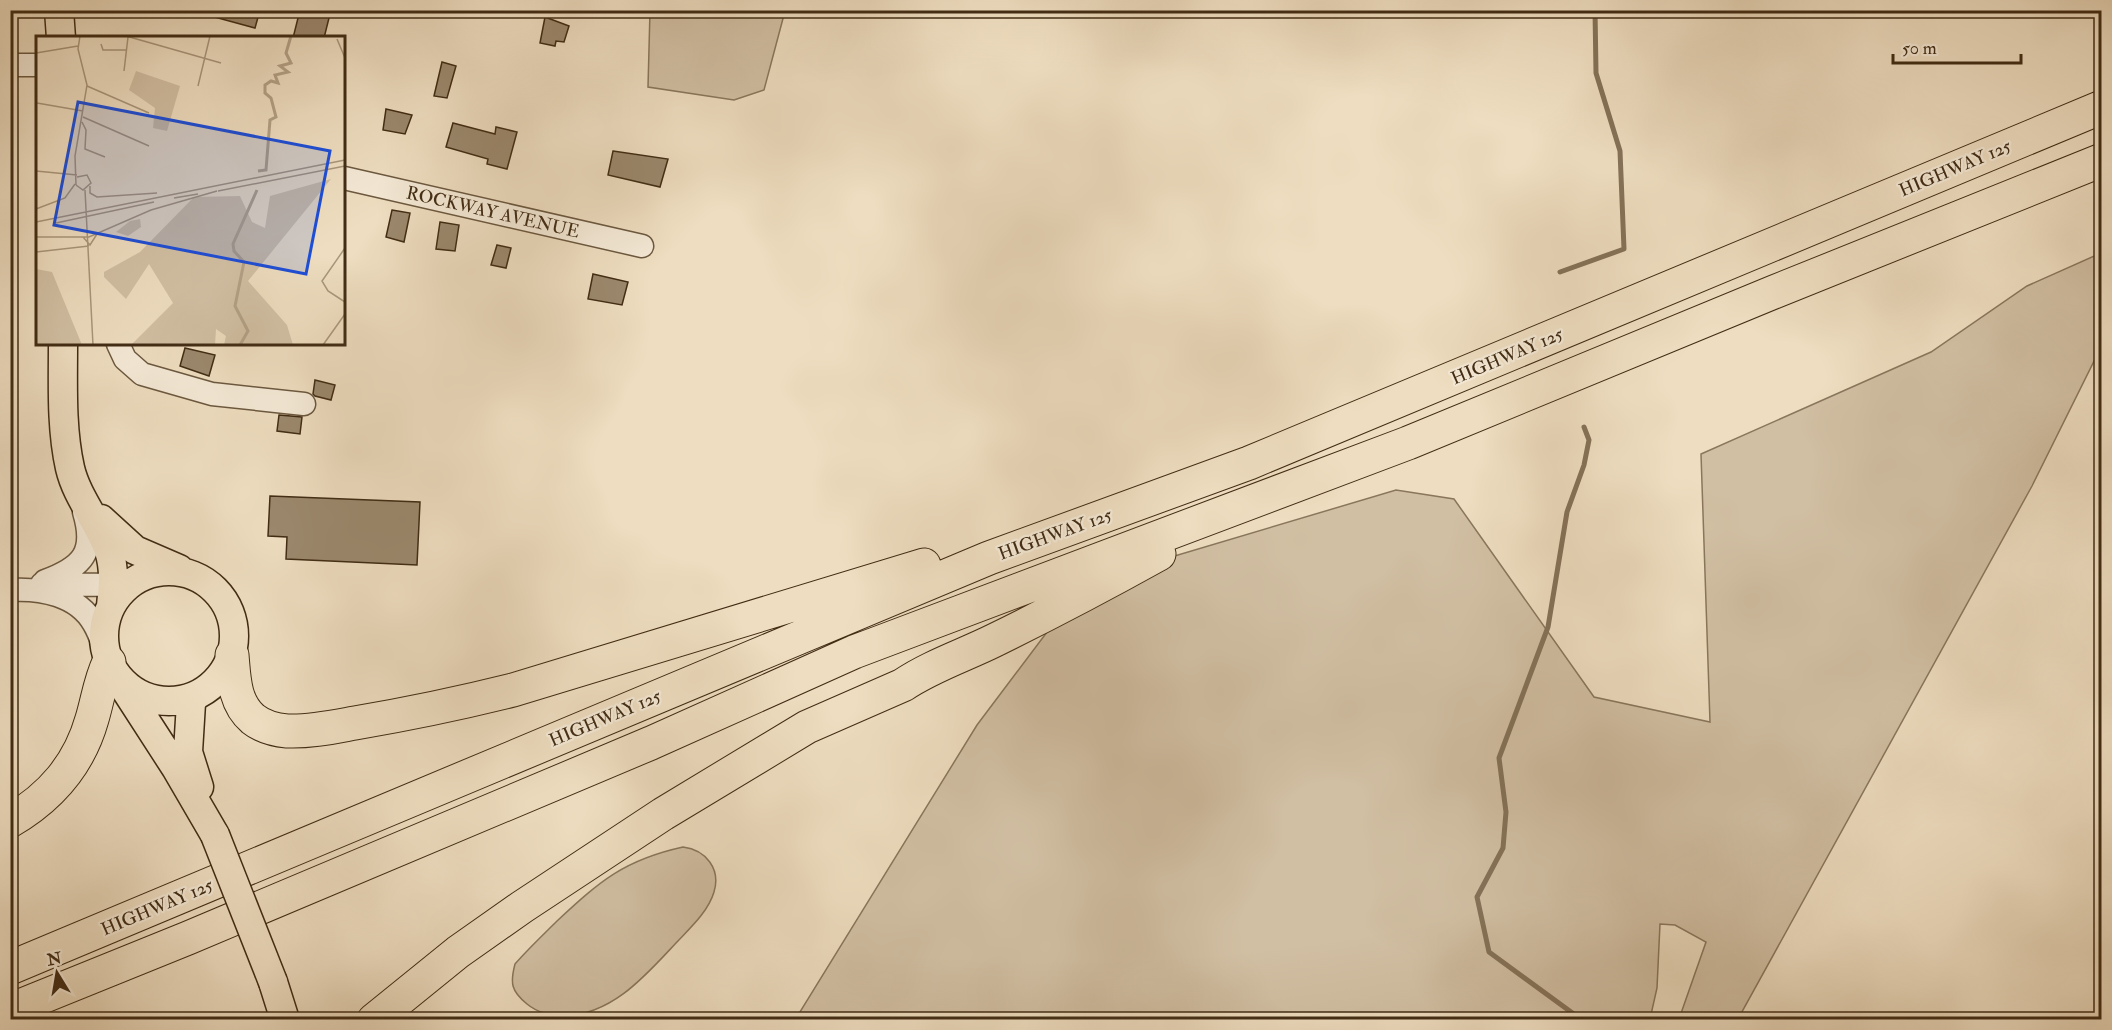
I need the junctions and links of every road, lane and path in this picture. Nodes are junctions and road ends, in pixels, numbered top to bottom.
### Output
1 (59, 10) edge
2 (62, 36) edge
3 (10, 65) edge
4 (36, 65) edge
5 (2102, 107) edge
6 (2102, 160) edge
7 (2102, 174) edge
8 (345, 178) edge
9 (1990, 205) junction
10 (642, 246) dead end
11 (63, 345) edge
12 (118, 345) edge
13 (304, 404) dead end
14 (1249, 464) junction
15 (79, 493) junction
16 (1260, 498) junction
17 (190, 573) junction
18 (38, 584) junction
19 (12, 590) edge
20 (119, 590) junction
21 (232, 655) junction
22 (109, 661) junction
23 (195, 696) junction
24 (10, 821) edge
25 (215, 835) junction
26 (10, 968) edge
27 (10, 1010) edge
28 (285, 1020) edge
29 (374, 1020) edge

1 - 2 main road
3 - 4 street
5 - 14 highway, HIGHWAY 125
6 - 9 highway
7 - 9 highway
8 - 10 street, ROCKWAY AVENUE
9 - 16 highway
11 - 15 main road
12 - 13 street
14 - 21 highway
14 - 26 highway, HIGHWAY 125
15 - 17 main road
15 - 18 street
15 - 20 main road
16 - 27 highway
16 - 29 highway
17 - 20 main road
17 - 21 main road
18 - 19 street
18 - 20 street
19 - 22 street
20 - 22 main road
21 - 23 main road
22 - 23 main road
22 - 24 highway
22 - 25 main road
23 - 25 main road
25 - 28 main road, bridge

